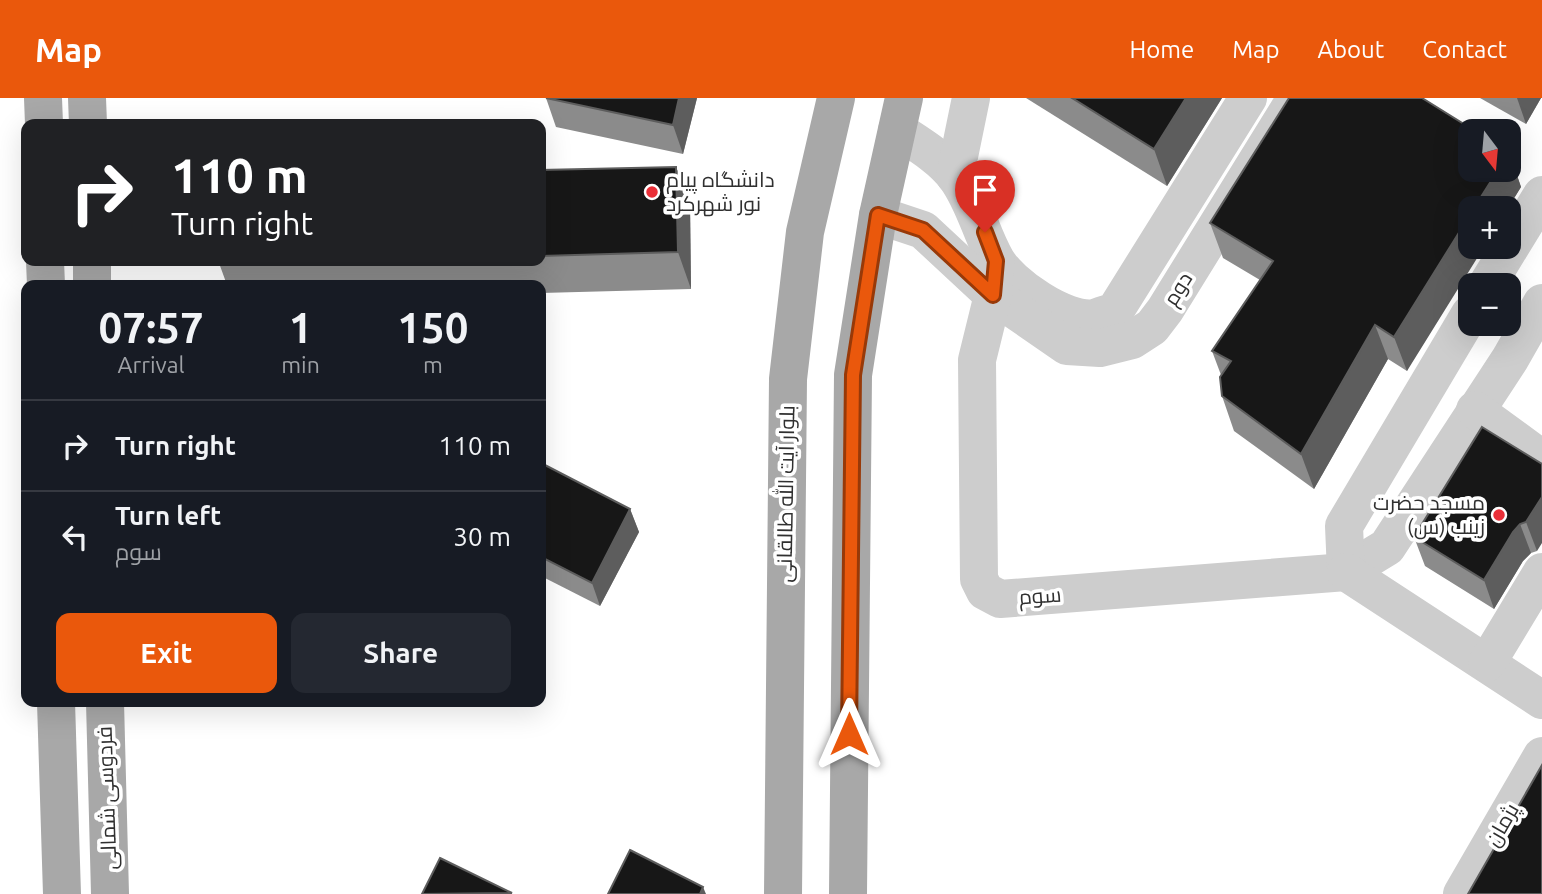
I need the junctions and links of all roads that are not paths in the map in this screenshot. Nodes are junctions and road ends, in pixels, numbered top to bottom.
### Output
1 (43, 98) edge
2 (87, 98) edge
3 (836, 98) edge
4 (971, 98) edge
5 (1248, 98) edge
6 (1296, 98) edge
7 (900, 114) edge
8 (44, 119) edge
9 (88, 119) edge
10 (955, 176) junction
11 (1542, 195) edge
12 (878, 215) junction
13 (1495, 273) edge
14 (995, 278) junction
15 (1542, 303) edge
16 (1123, 325) junction
17 (1458, 334) edge
18 (1475, 410) junction
19 (1542, 459) edge
20 (1346, 572) junction
21 (1542, 572) edge
22 (1488, 663) junction
23 (1542, 700) edge
24 (56, 707) edge
25 (104, 707) edge
26 (1542, 756) edge
27 (62, 894) edge
28 (110, 894) edge
29 (783, 894) edge
30 (848, 894) edge
31 (1462, 894) edge

1 - 8 main road
2 - 9 main road
3 - 29 main road, بلوار آیت الله طالقانی
4 - 10 street
5 - 16 street, دوم
6 - 16 street, دوم
7 - 10 street
7 - 12 main road
10 - 14 street
11 - 13 street
12 - 14 street
12 - 30 main road
14 - 16 street
14 - 20 street, سوم
15 - 18 street, سوم
17 - 20 street
18 - 19 street
18 - 20 street, سوم
20 - 22 street
21 - 22 street
22 - 23 street
24 - 27 main road
25 - 28 main road, فردوسی شمالی
26 - 31 street, پژمان

